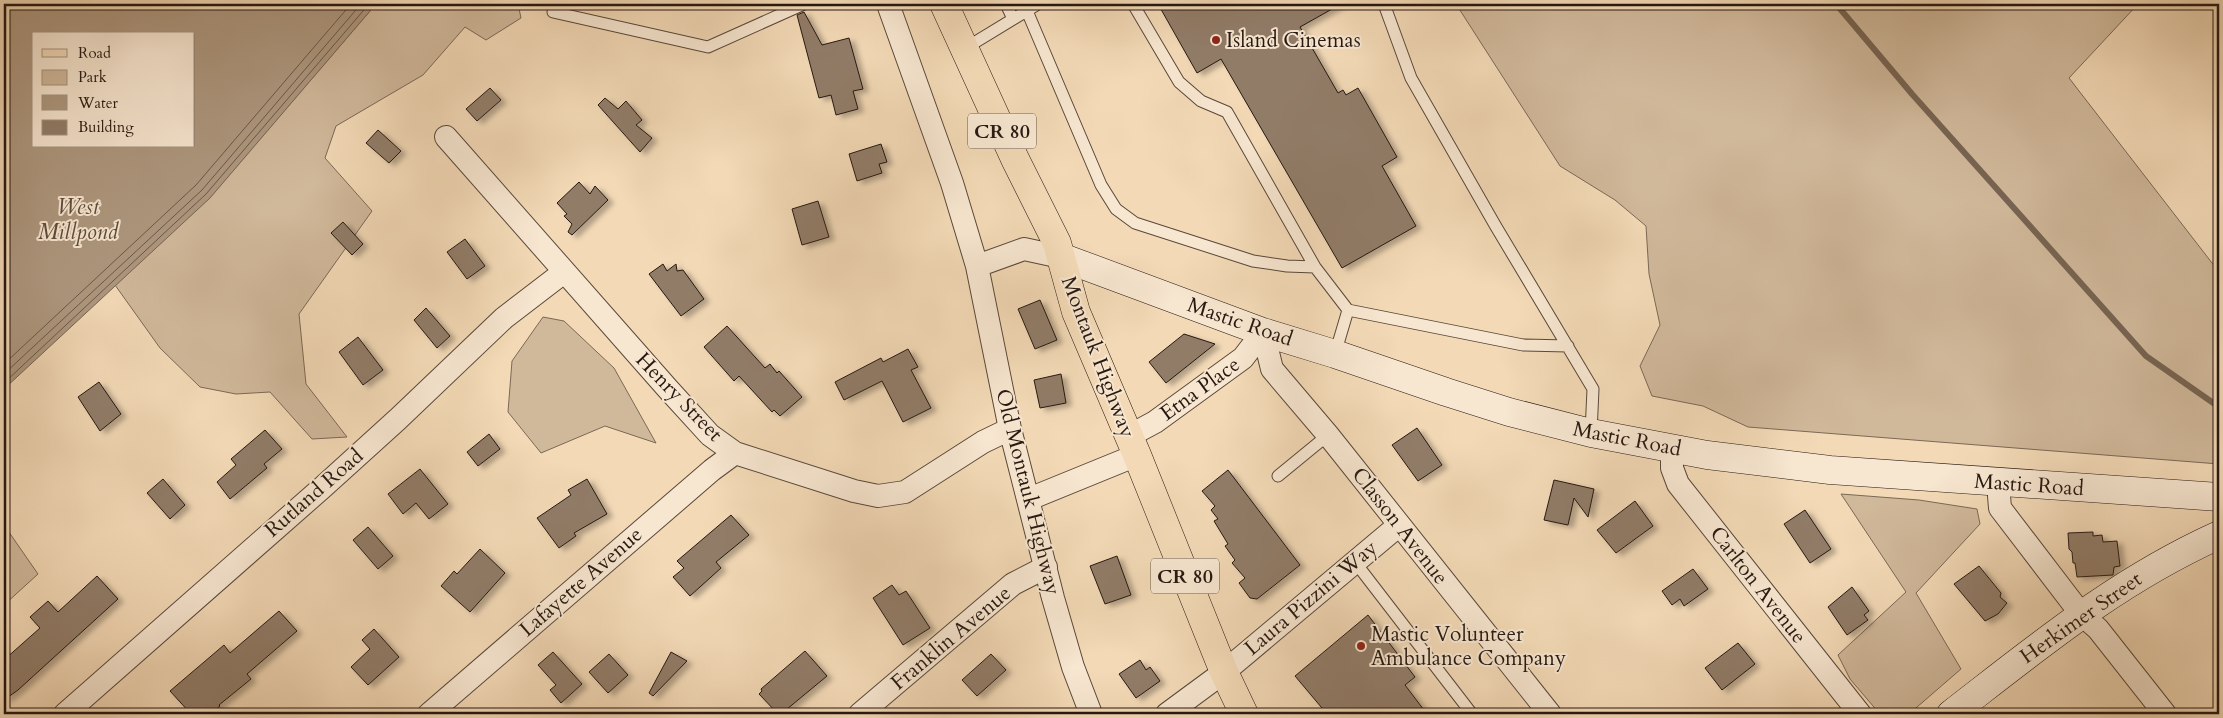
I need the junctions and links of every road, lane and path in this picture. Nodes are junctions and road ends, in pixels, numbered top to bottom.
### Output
1 (804, 4) edge
2 (944, 4) edge
3 (1006, 4) edge
4 (1038, 4) edge
5 (1133, 4) edge
6 (1384, 4) edge
7 (889, 7) dead end
8 (1027, 11) junction
9 (553, 12) dead end
10 (1013, 19) junction
11 (964, 49) junction
12 (446, 137) dead end
13 (1061, 257) junction
14 (977, 266) junction
15 (1314, 267) junction
16 (564, 272) junction
17 (1348, 310) junction
18 (1263, 332) junction
19 (1568, 346) junction
20 (1335, 354) junction
21 (1010, 429) junction
22 (1591, 433) junction
23 (1328, 435) junction
24 (1133, 446) junction
25 (1672, 448) junction
26 (735, 453) junction
27 (1278, 476) dead end
28 (1998, 483) junction
29 (2219, 497) edge
30 (1029, 500) junction
31 (1398, 526) junction
32 (2219, 535) edge
33 (1355, 562) junction
34 (1046, 567) junction
35 (2081, 614) junction
36 (1224, 672) junction
37 (65, 714) edge
38 (429, 714) edge
39 (860, 714) edge
40 (1090, 714) edge
41 (1167, 714) edge
42 (1244, 714) edge
43 (1472, 714) edge
44 (1550, 714) edge
45 (1860, 714) edge
46 (1952, 714) edge
47 (2165, 714) edge

1 - 9 lane
2 - 11 main road, Montauk Highway / CR 80
3 - 10 lane
4 - 8 lane
5 - 15 lane
6 - 19 lane
7 - 14 street, Old Montauk Highway
8 - 10 lane
8 - 15 lane
10 - 11 lane
11 - 13 main road, Montauk Highway / CR 80
12 - 16 street, Henry Street
13 - 14 street
13 - 18 main road, Mastic Road
13 - 24 main road, Montauk Highway / CR 80
14 - 21 street, Old Montauk Highway
15 - 17 lane
16 - 26 street, Henry Street
16 - 37 street, Rutland Road
17 - 19 lane
17 - 20 lane
18 - 20 main road, Mastic Road
18 - 23 street, Classon Avenue
18 - 24 street, Etna Place
19 - 22 lane
20 - 22 main road, Mastic Road
21 - 26 street, Henry Street
21 - 30 street, Old Montauk Highway
22 - 25 main road, Mastic Road
23 - 27 lane
23 - 31 street, Classon Avenue
24 - 30 street, Etna Place
24 - 36 main road, Montauk Highway / CR 80
25 - 28 main road, Mastic Road
25 - 45 street, Carlton Avenue
26 - 38 street, Lafayette Avenue
28 - 29 main road, Mastic Road
28 - 35 street
30 - 34 street, Old Montauk Highway
31 - 33 street, Laura Pizzini Way
31 - 44 street, Classon Avenue
32 - 35 main road, Herkimer Street
33 - 36 street, Laura Pizzini Way
33 - 43 lane
34 - 39 street, Franklin Avenue
34 - 40 street, Old Montauk Highway
35 - 46 main road, Herkimer Street
35 - 47 street
36 - 41 street, Laura Pizzini Way
36 - 42 main road, Montauk Highway / CR 80

